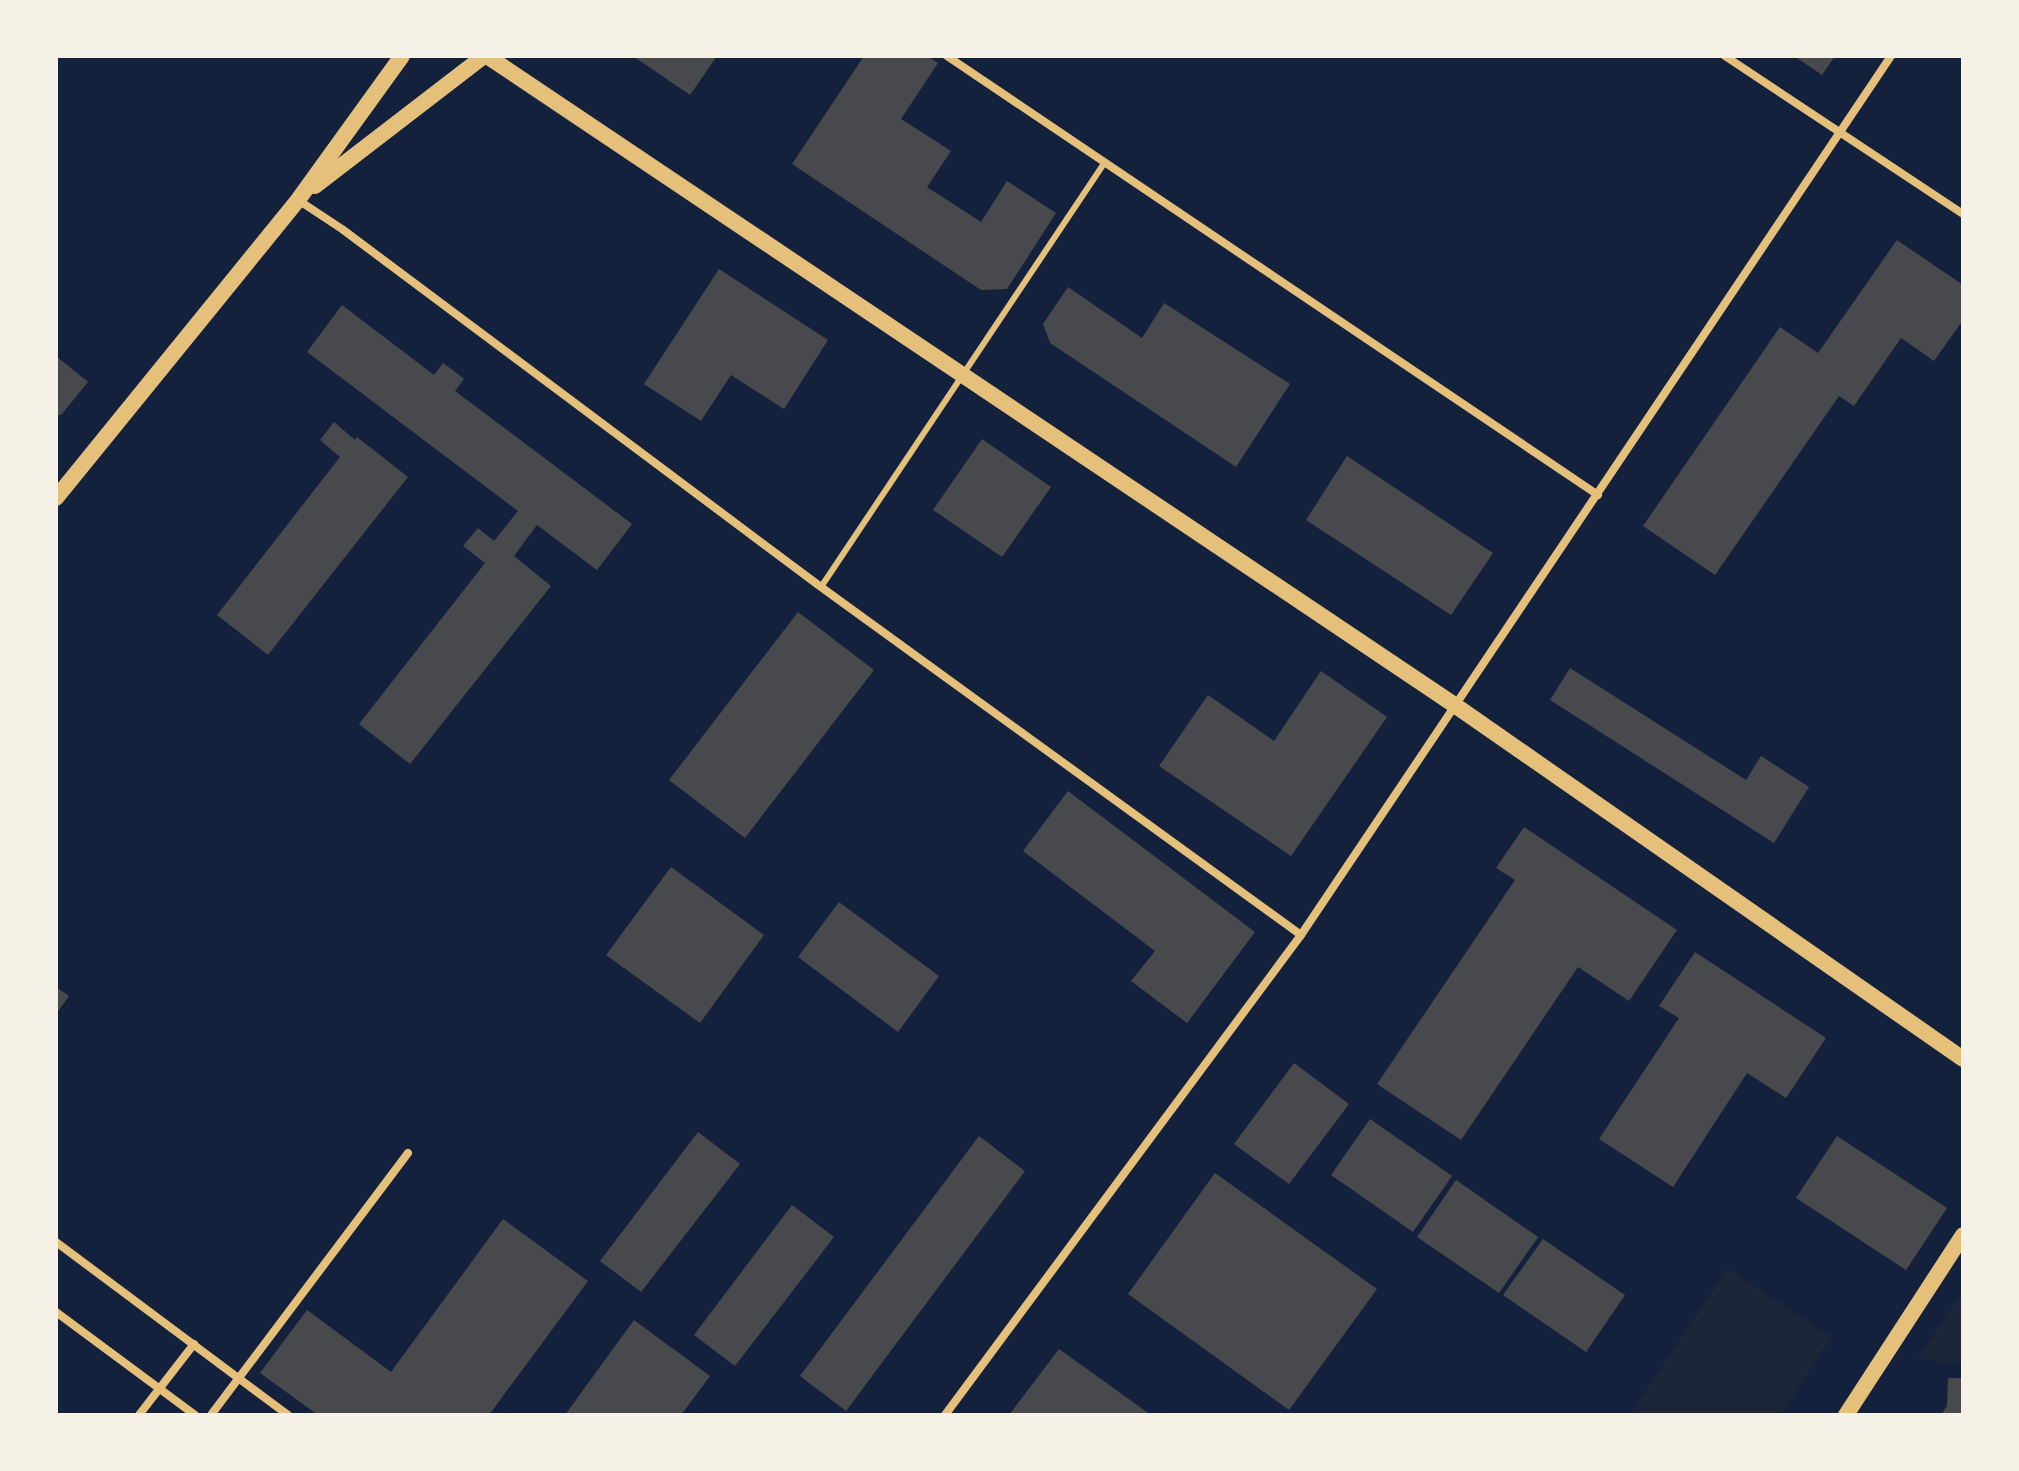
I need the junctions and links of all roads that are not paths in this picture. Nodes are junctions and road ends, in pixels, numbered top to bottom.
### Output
1 (402, 56) edge
2 (485, 56) edge
3 (947, 56) edge
4 (1725, 56) edge
5 (1891, 56) edge
6 (1840, 133) junction
7 (1105, 162) junction
8 (298, 200) junction
9 (1963, 214) edge
10 (962, 375) junction
11 (59, 487) edge
12 (1598, 495) junction
13 (821, 587) junction
14 (1456, 706) junction
15 (1301, 935) junction
16 (1963, 1059) edge
17 (408, 1153) dead end
18 (1963, 1235) edge
19 (56, 1242) edge
20 (56, 1312) edge
21 (194, 1344) junction
22 (239, 1378) junction
23 (160, 1388) junction
24 (139, 1415) edge
25 (195, 1415) edge
26 (211, 1415) edge
27 (288, 1415) edge
28 (945, 1415) edge
29 (1846, 1415) edge

1 - 8 main road
2 - 8 main road
2 - 10 main road
3 - 7 street
4 - 6 street
5 - 6 street
6 - 9 street
6 - 12 street
7 - 10 lane
7 - 12 street
8 - 11 main road
8 - 13 street
10 - 13 lane
10 - 14 main road
12 - 14 street
13 - 15 street
14 - 15 street
14 - 16 main road
15 - 28 street
17 - 22 street
18 - 29 main road
19 - 21 street
20 - 23 street
21 - 22 street
21 - 23 street
22 - 26 street
22 - 27 street
23 - 24 street
23 - 25 street

